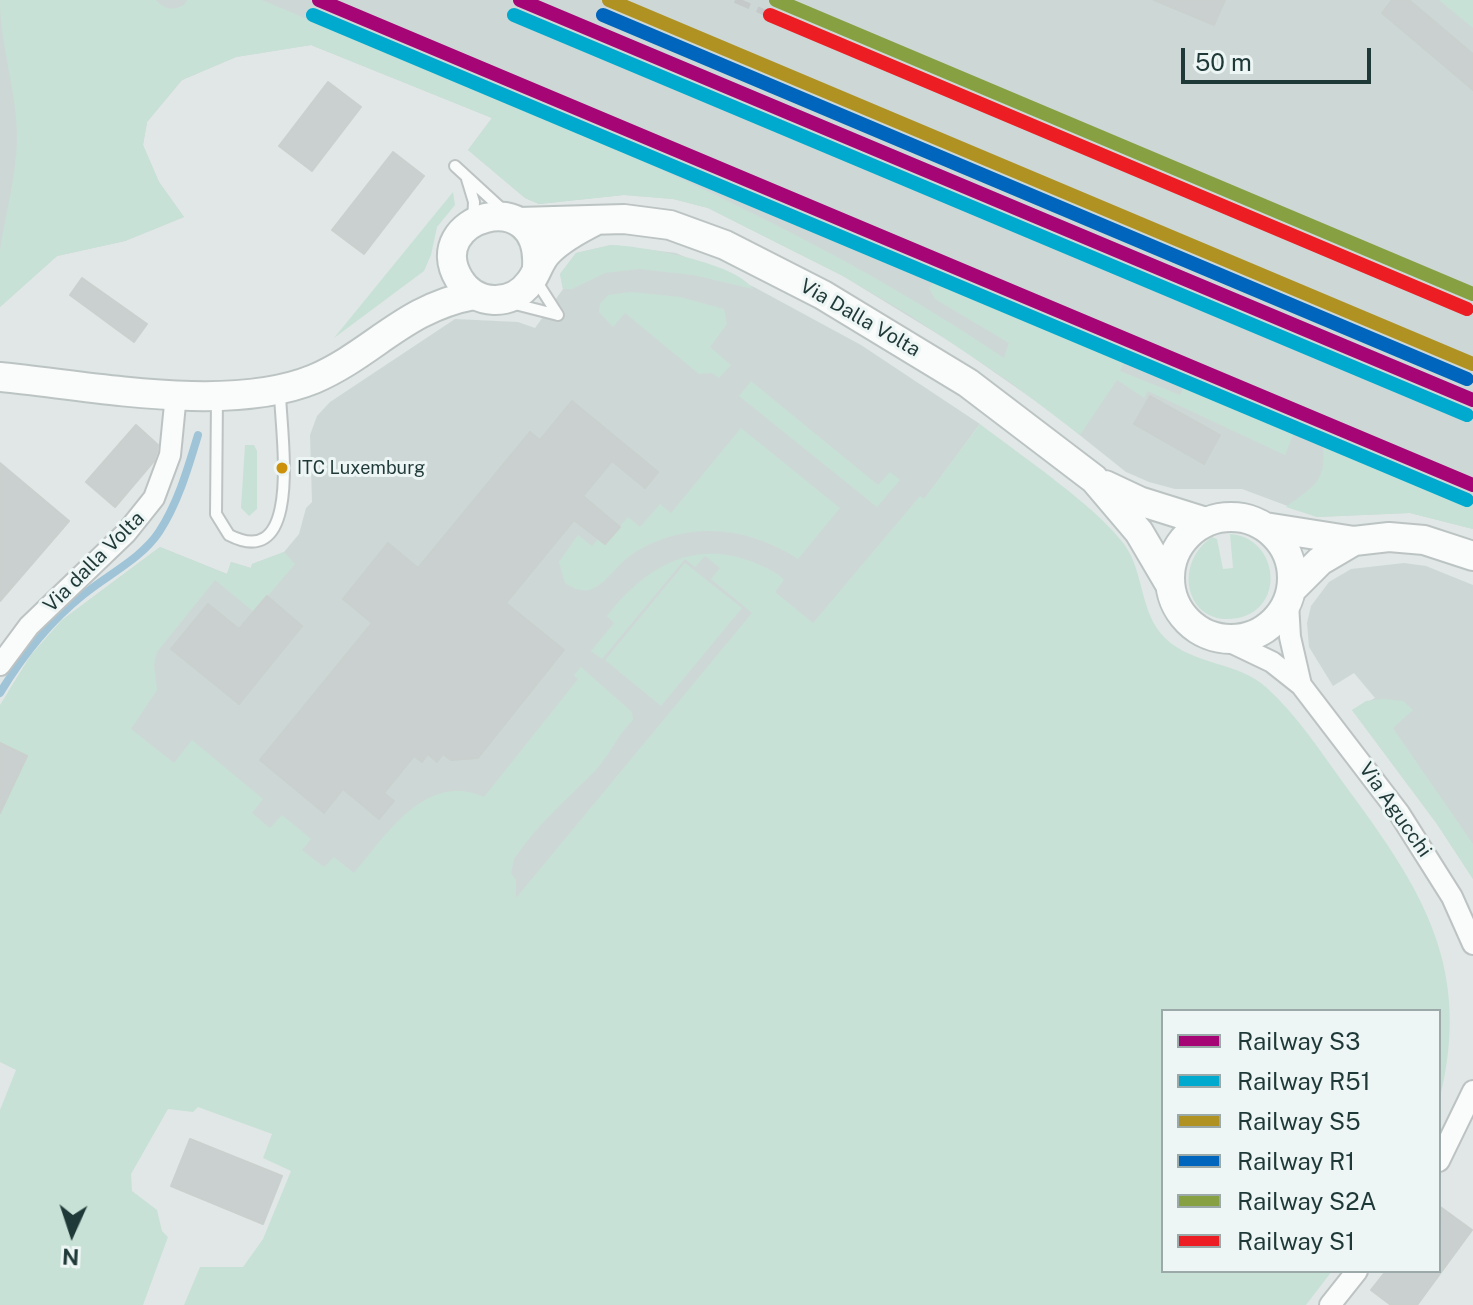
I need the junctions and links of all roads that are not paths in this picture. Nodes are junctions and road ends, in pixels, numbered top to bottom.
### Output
1 (455, 166) dead end
2 (466, 177) junction
3 (515, 220) junction
4 (599, 220) junction
5 (473, 221) junction
6 (453, 262) junction
7 (536, 272) junction
8 (488, 298) junction
9 (415, 314) junction
10 (0, 377) edge
11 (280, 390) junction
12 (176, 394) junction
13 (217, 397) junction
14 (1094, 479) junction
15 (1206, 522) junction
16 (1265, 527) junction
17 (1354, 541) junction
18 (1473, 556) edge
19 (1169, 583) junction
20 (1290, 596) junction
21 (1226, 640) junction
22 (0, 665) edge
23 (1301, 685) junction
24 (1473, 944) edge
25 (1473, 1091) edge
26 (1441, 1157) edge
27 (1355, 1273) edge
28 (1330, 1305) edge

1 - 2 lane
2 - 3 lane
2 - 5 lane
3 - 4 street, Via Dalla Volta
3 - 5 street, Via Dalla Volta
3 - 7 street
4 - 7 street, Via Dalla Volta
4 - 14 street, Via Dalla Volta
5 - 6 street, Via Dalla Volta
6 - 8 street
6 - 9 street, Via Dalla Volta
7 - 8 street, Via Dalla Volta
7 - 8 lane
8 - 9 street, Via Dalla Volta
9 - 11 street, Via Dalla Volta
10 - 12 street
11 - 13 street, Via Dalla Volta
11 - 13 lane
12 - 13 street
12 - 22 street, Via dalla Volta
14 - 15 street, Via Dalla Volta
14 - 19 street, Via Dalla Volta
15 - 16 street
15 - 19 street
16 - 17 street
16 - 20 street
17 - 18 street
17 - 20 street
19 - 21 street
20 - 21 street
20 - 23 street, Via Agucchi
21 - 23 street, Via Agucchi
23 - 24 street, Via Agucchi
25 - 26 street
27 - 28 street

